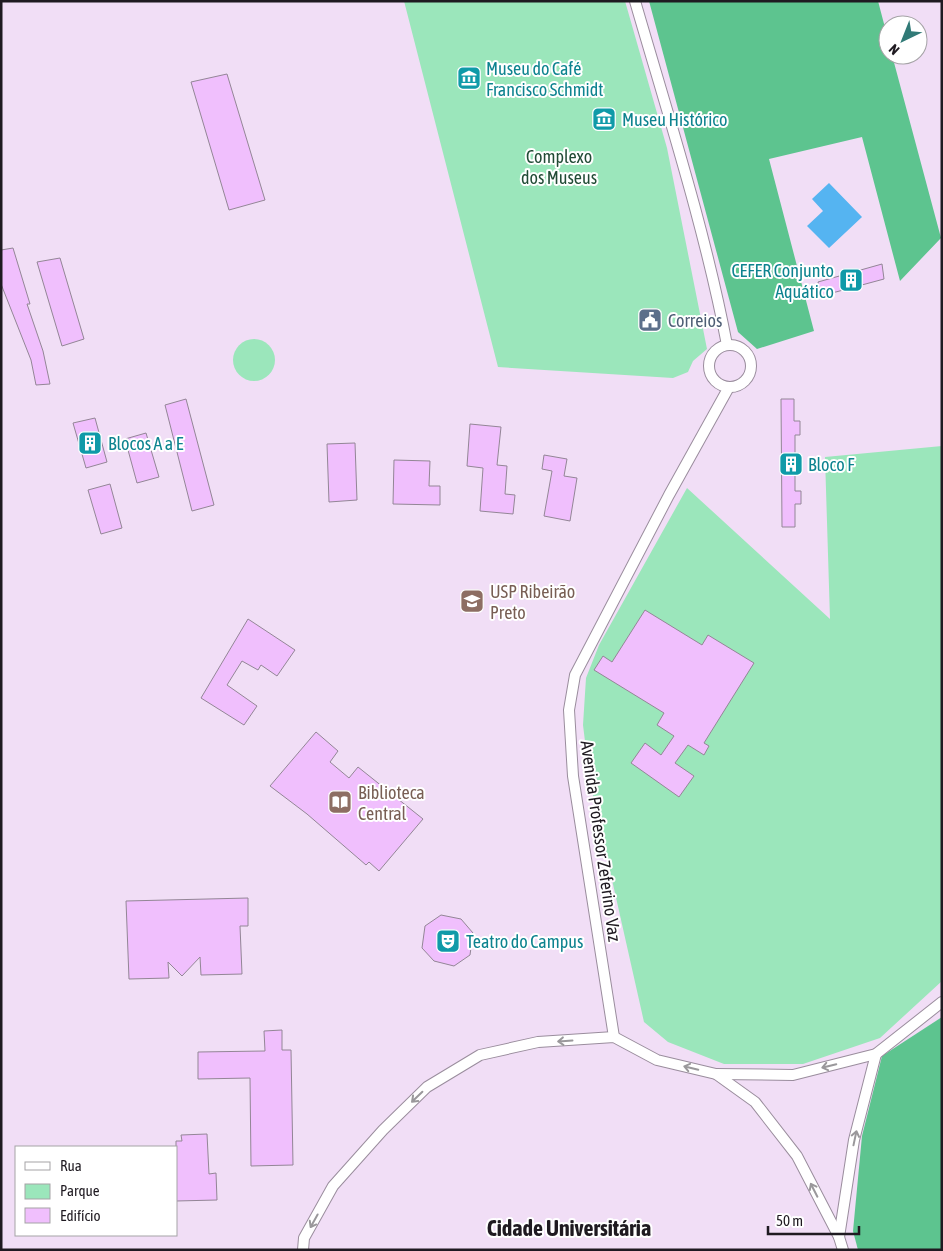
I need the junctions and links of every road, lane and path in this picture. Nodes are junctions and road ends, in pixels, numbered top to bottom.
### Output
1 (635, 1) edge
2 (727, 345) junction
3 (729, 387) junction
4 (942, 1002) edge
5 (614, 1038) junction
6 (876, 1054) junction
7 (716, 1074) junction
8 (839, 1238) junction
9 (303, 1250) edge
10 (843, 1250) edge

1 - 2 street
2 - 3 street
2 - 3 street
3 - 5 street, Avenida Professor Zeferino Vaz
4 - 6 street
7 -> 5 street
5 -> 9 street
6 -> 7 street
8 -> 6 street
8 -> 7 street
8 - 10 street

